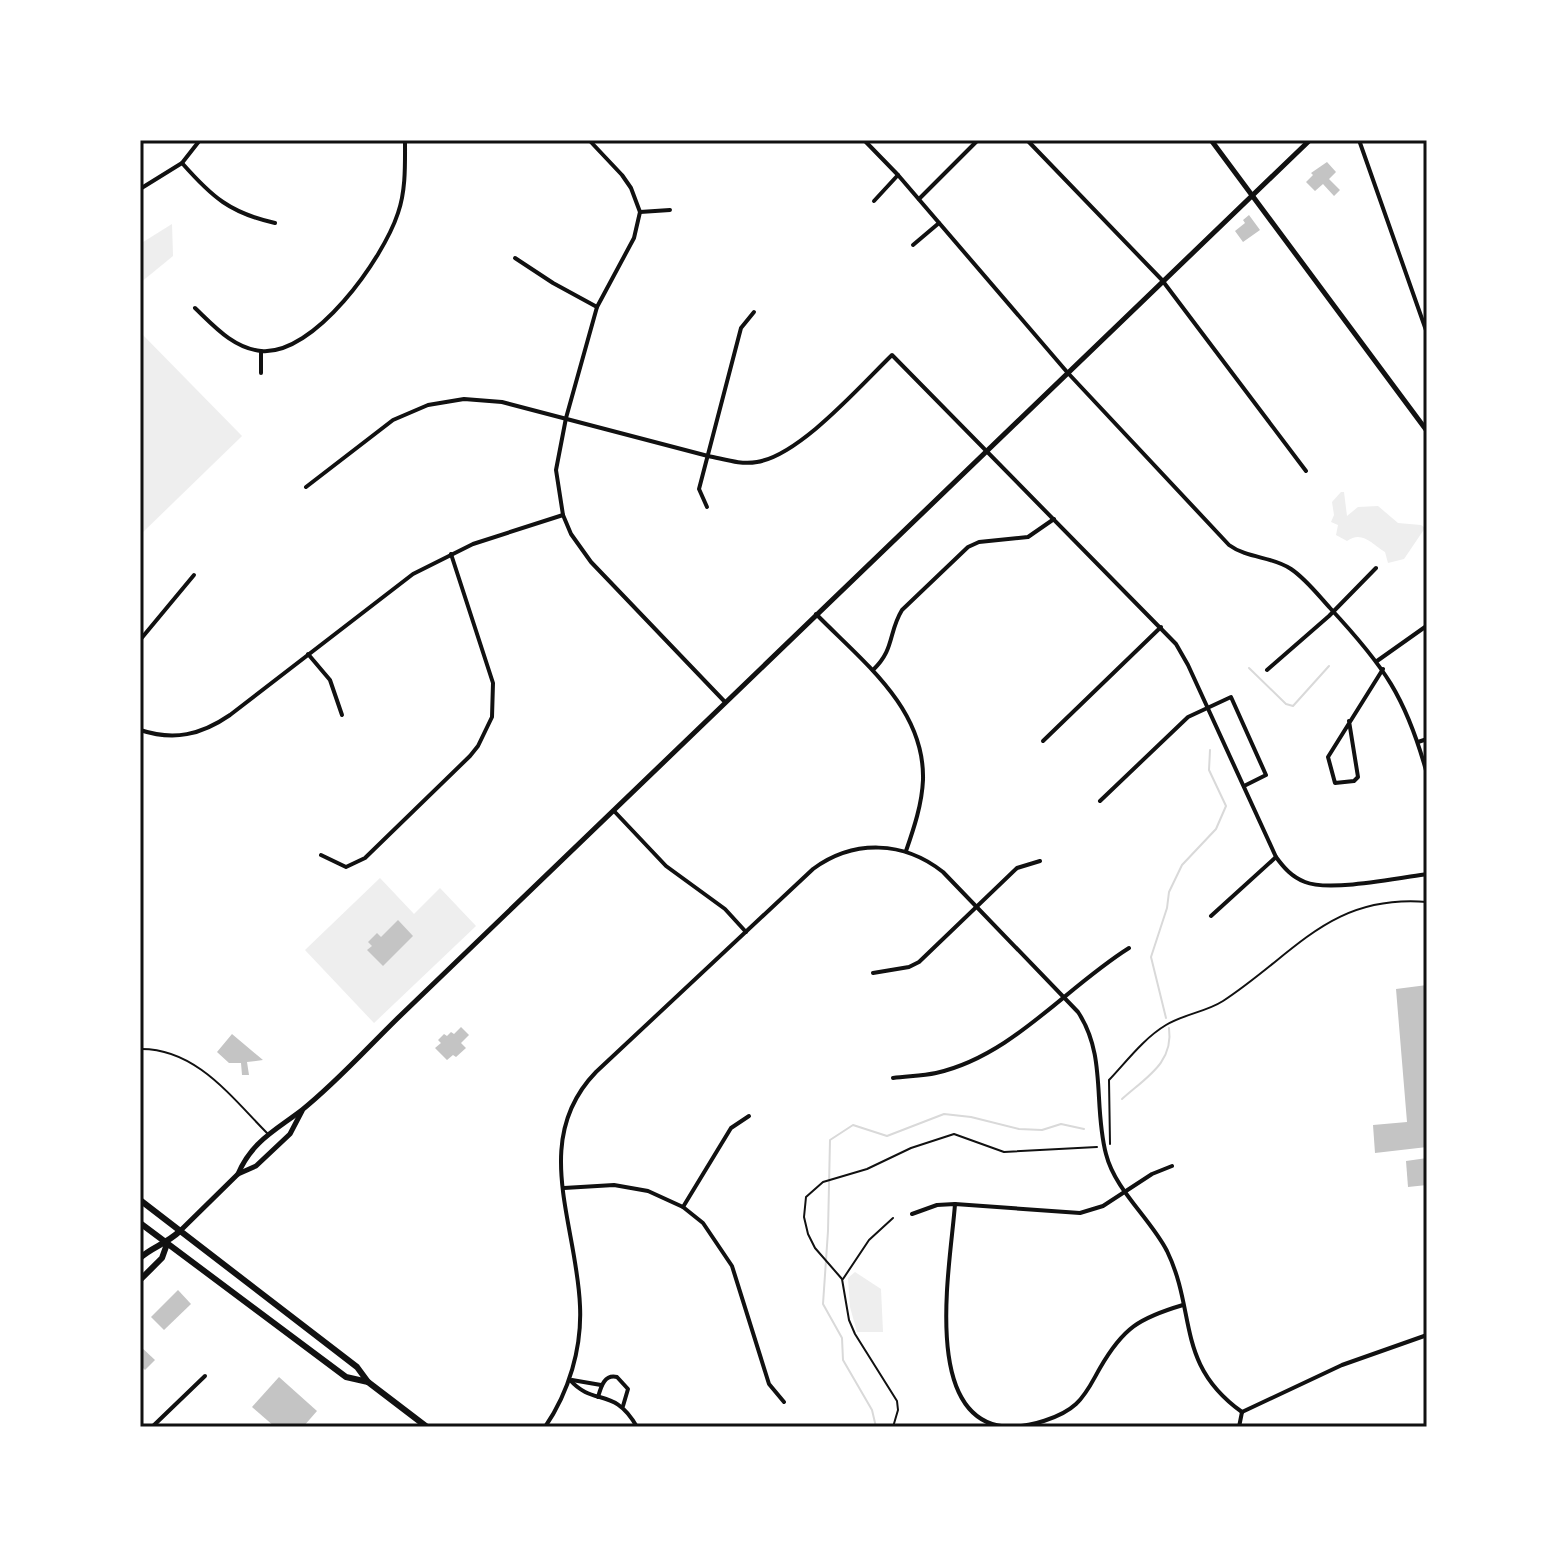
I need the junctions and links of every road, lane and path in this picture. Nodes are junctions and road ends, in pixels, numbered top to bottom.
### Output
1 (200, 140) edge
2 (405, 140) edge
3 (589, 140) edge
4 (864, 140) edge
5 (978, 140) edge
6 (1027, 140) edge
7 (1211, 140) edge
8 (1310, 140) edge
9 (1359, 140) edge
10 (182, 163) junction
11 (898, 175) junction
12 (140, 189) edge
13 (1252, 195) junction
14 (919, 199) junction
15 (874, 201) dead end
16 (670, 210) dead end
17 (640, 212) junction
18 (275, 223) dead end
19 (939, 223) junction
20 (913, 245) dead end
21 (515, 258) dead end
22 (1162, 280) junction
23 (597, 307) junction
24 (195, 308) dead end
25 (754, 312) dead end
26 (1427, 333) edge
27 (261, 351) junction
28 (1067, 372) junction
29 (261, 373) dead end
30 (566, 418) junction
31 (1427, 431) edge
32 (987, 450) junction
33 (708, 456) junction
34 (1306, 471) dead end
35 (306, 487) dead end
36 (707, 507) dead end
37 (563, 515) junction
38 (1054, 519) junction
39 (451, 554) junction
40 (1376, 568) dead end
41 (194, 575) dead end
42 (1332, 610) junction
43 (816, 614) junction
44 (1161, 627) junction
45 (1425, 627) edge
46 (140, 640) edge
47 (308, 654) junction
48 (1377, 661) junction
49 (1383, 669) junction
50 (1267, 670) dead end
51 (872, 671) junction
52 (727, 704) junction
53 (1207, 706) junction
54 (342, 715) dead end
55 (1349, 721) junction
56 (140, 730) edge
57 (1427, 739) edge
58 (1043, 741) dead end
59 (1418, 742) junction
60 (1427, 774) edge
61 (1244, 786) junction
62 (1100, 801) dead end
63 (614, 811) junction
64 (906, 851) junction
65 (321, 855) dead end
66 (1276, 857) junction
67 (1040, 861) dead end
68 (1427, 874) edge
69 (1427, 902) edge
70 (977, 907) junction
71 (1211, 916) dead end
72 (746, 932) junction
73 (1129, 948) dead end
74 (873, 973) dead end
75 (1064, 996) junction
76 (140, 1049) edge
77 (893, 1078) dead end
78 (302, 1110) junction
79 (749, 1116) dead end
80 (268, 1135) junction
81 (1110, 1144) dead end
82 (1097, 1147) dead end
83 (1172, 1166) dead end
84 (238, 1174) junction
85 (564, 1188) junction
86 (1125, 1191) junction
87 (140, 1200) edge
88 (955, 1204) junction
89 (683, 1207) junction
90 (912, 1214) dead end
91 (893, 1218) dead end
92 (140, 1223) edge
93 (180, 1231) junction
94 (167, 1244) junction
95 (140, 1258) edge
96 (842, 1279) junction
97 (140, 1280) edge
98 (1183, 1305) junction
99 (1427, 1335) edge
100 (205, 1376) dead end
101 (570, 1380) junction
102 (368, 1382) junction
103 (601, 1385) junction
104 (598, 1397) junction
105 (784, 1402) dead end
106 (623, 1406) junction
107 (1242, 1412) junction
108 (152, 1427) edge
109 (427, 1427) edge
110 (545, 1427) edge
111 (637, 1427) edge
112 (893, 1427) edge
113 (1239, 1427) edge

1 - 10 street
2 - 27 street
3 - 17 street
4 - 11 street
5 - 14 street
6 - 22 street
7 - 13 main road
8 - 13 main road
9 - 26 street
10 - 12 street
10 - 18 street
11 - 14 street
11 - 15 street
13 - 22 main road
13 - 31 main road
14 - 19 street
16 - 17 street
17 - 23 street
19 - 20 street
19 - 28 street
21 - 23 street
22 - 28 main road
22 - 34 street
23 - 30 street
24 - 27 street
25 - 33 street
27 - 29 street
28 - 32 main road
28 - 42 street
30 - 33 street
30 - 35 street
30 - 37 street
32 - 33 street
32 - 38 street
32 - 43 main road
33 - 36 street
37 - 39 street
37 - 52 street
38 - 44 street
38 - 51 street
39 - 47 street
39 - 65 street
40 - 42 street
41 - 46 street
42 - 48 street
42 - 50 street
43 - 51 street
43 - 52 main road
44 - 53 street
44 - 58 street
45 - 48 street
47 - 54 street
47 - 56 street
48 - 49 street
49 - 55 street
49 - 59 street
51 - 64 street
52 - 63 main road
53 - 61 street
53 - 61 street
53 - 62 street
55 - 55 street
57 - 59 street
59 - 60 street
61 - 66 street
63 - 72 street
63 - 78 main road
64 - 70 street
64 - 72 street
66 - 68 street
66 - 71 street
67 - 70 street
69 - 81 path
70 - 74 street
70 - 75 street
72 - 85 street
73 - 75 street
75 - 77 street
75 - 86 street
76 - 80 lane
78 - 80 main road
78 - 84 main road
79 - 89 street
80 - 84 main road
82 - 96 path
83 - 86 street
84 - 93 main road
85 - 89 street
85 - 101 street
86 - 88 street
86 - 98 street
87 - 93 main road
88 - 90 street
88 - 98 street
89 - 105 street
91 - 96 path
92 - 94 main road
93 - 94 main road
93 - 102 main road
94 - 95 main road
94 - 97 main road
94 - 102 main road
96 - 112 path
98 - 107 street
99 - 107 street
100 - 108 street
101 - 103 street
101 - 104 street
101 - 110 street
102 - 109 main road
103 - 104 street
103 - 106 street
104 - 106 street
106 - 111 street
107 - 113 street

